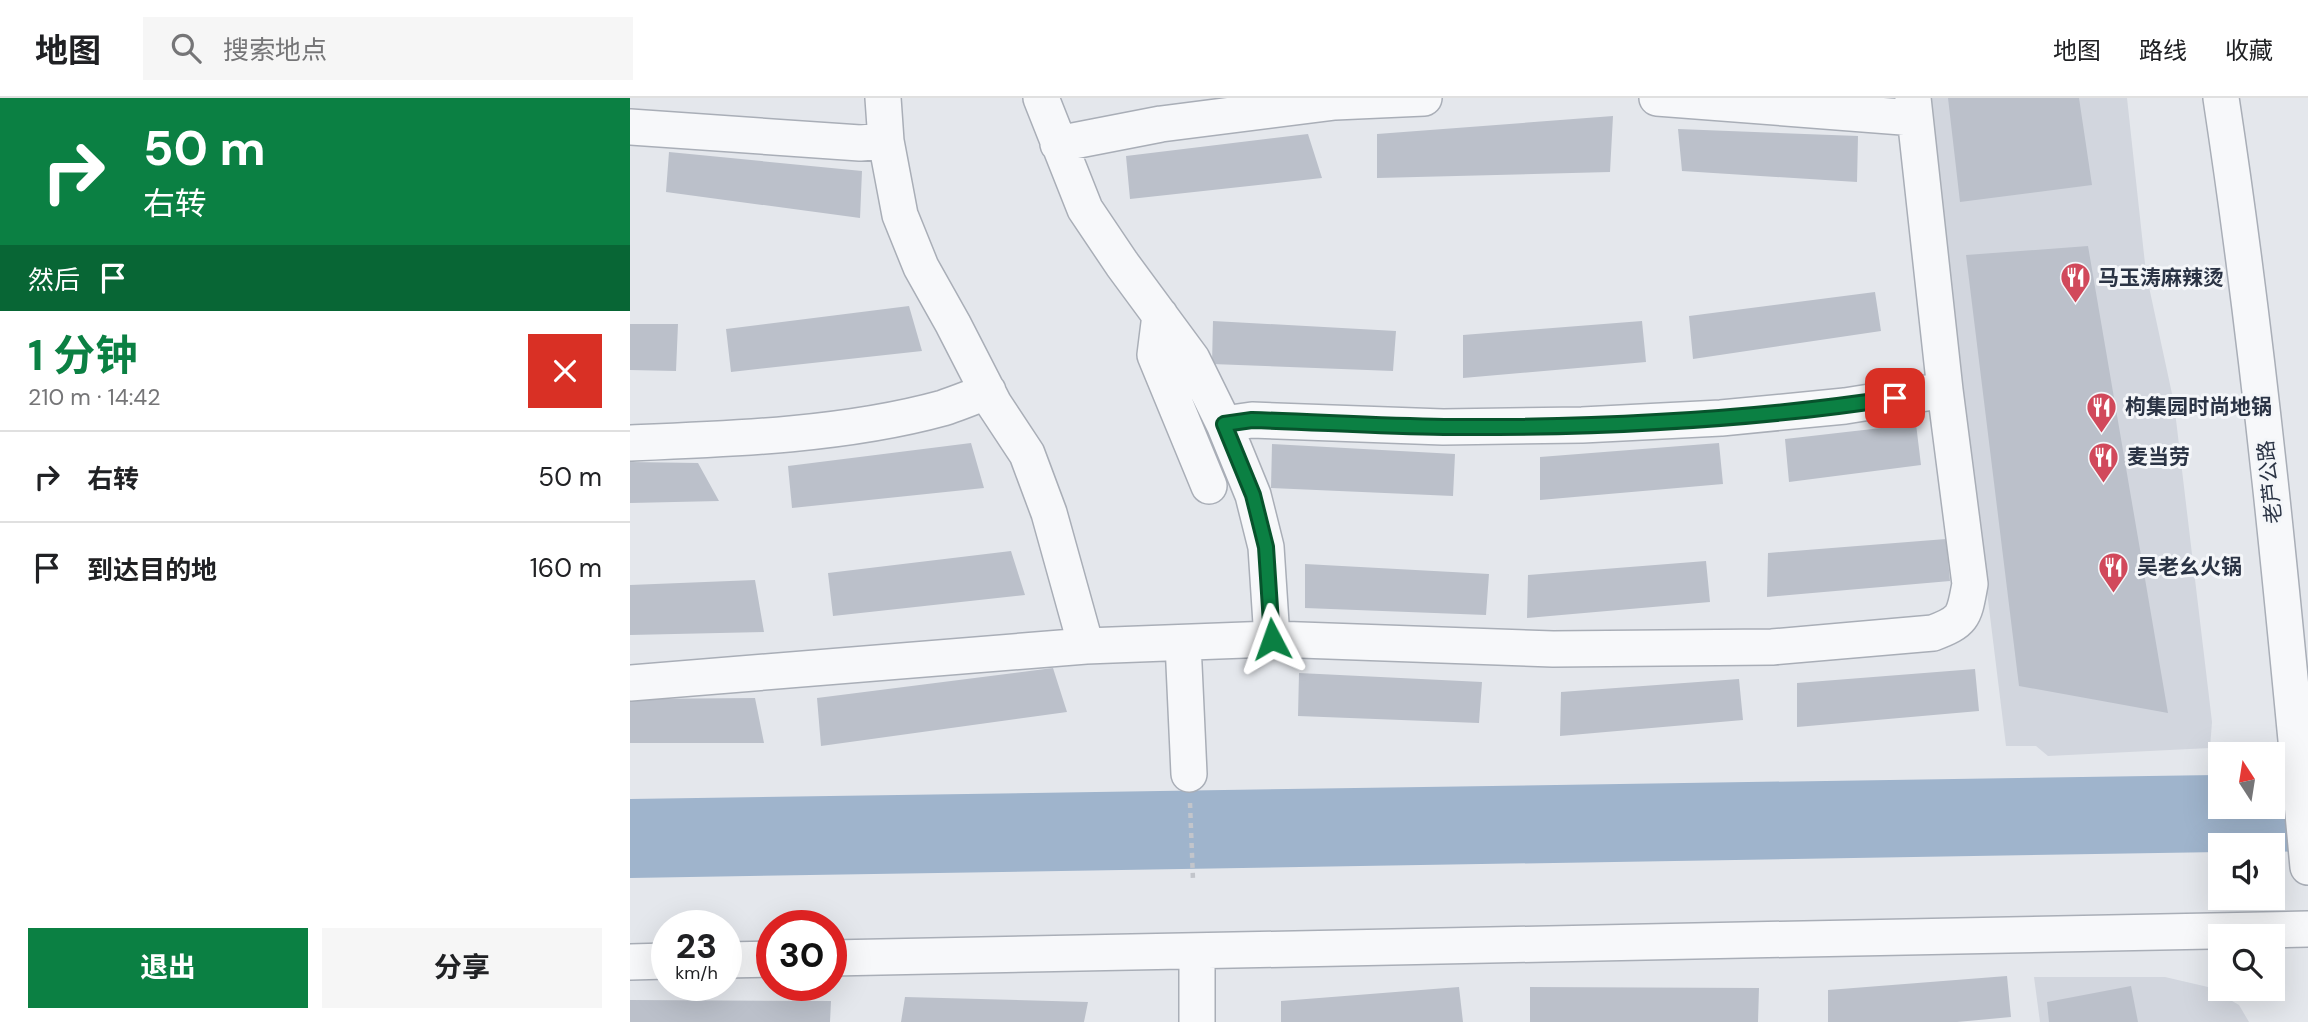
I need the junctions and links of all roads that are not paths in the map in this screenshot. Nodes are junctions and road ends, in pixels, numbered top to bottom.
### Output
1 (883, 98) edge
2 (1041, 98) edge
3 (1424, 98) edge
4 (1657, 98) edge
5 (2221, 98) edge
6 (1914, 108) edge
7 (630, 127) edge
8 (886, 141) junction
9 (1058, 144) junction
10 (1160, 315) junction
11 (1945, 390) junction
12 (988, 391) junction
13 (1224, 424) junction
14 (630, 443) edge
15 (1209, 486) dead end
16 (1272, 639) junction
17 (1183, 643) junction
18 (1086, 646) junction
19 (630, 683) edge
20 (1189, 774) road end
21 (2308, 867) edge
22 (2308, 929) edge
23 (1197, 951) junction
24 (847, 958) edge
25 (651, 961) edge
26 (630, 962) edge
27 (1197, 1022) edge

1 - 8 street
2 - 9 street
3 - 9 street
4 - 6 street
5 - 21 street, 老芦公路
6 - 11 street
7 - 8 street
8 - 12 street
9 - 10 street
10 - 13 street
10 - 15 street
11 - 13 street
11 - 16 street
12 - 14 street
12 - 18 street
13 - 16 street
16 - 17 street
17 - 18 street
17 - 20 street
18 - 19 street
22 - 23 street
23 - 24 street
23 - 27 street
25 - 26 street

